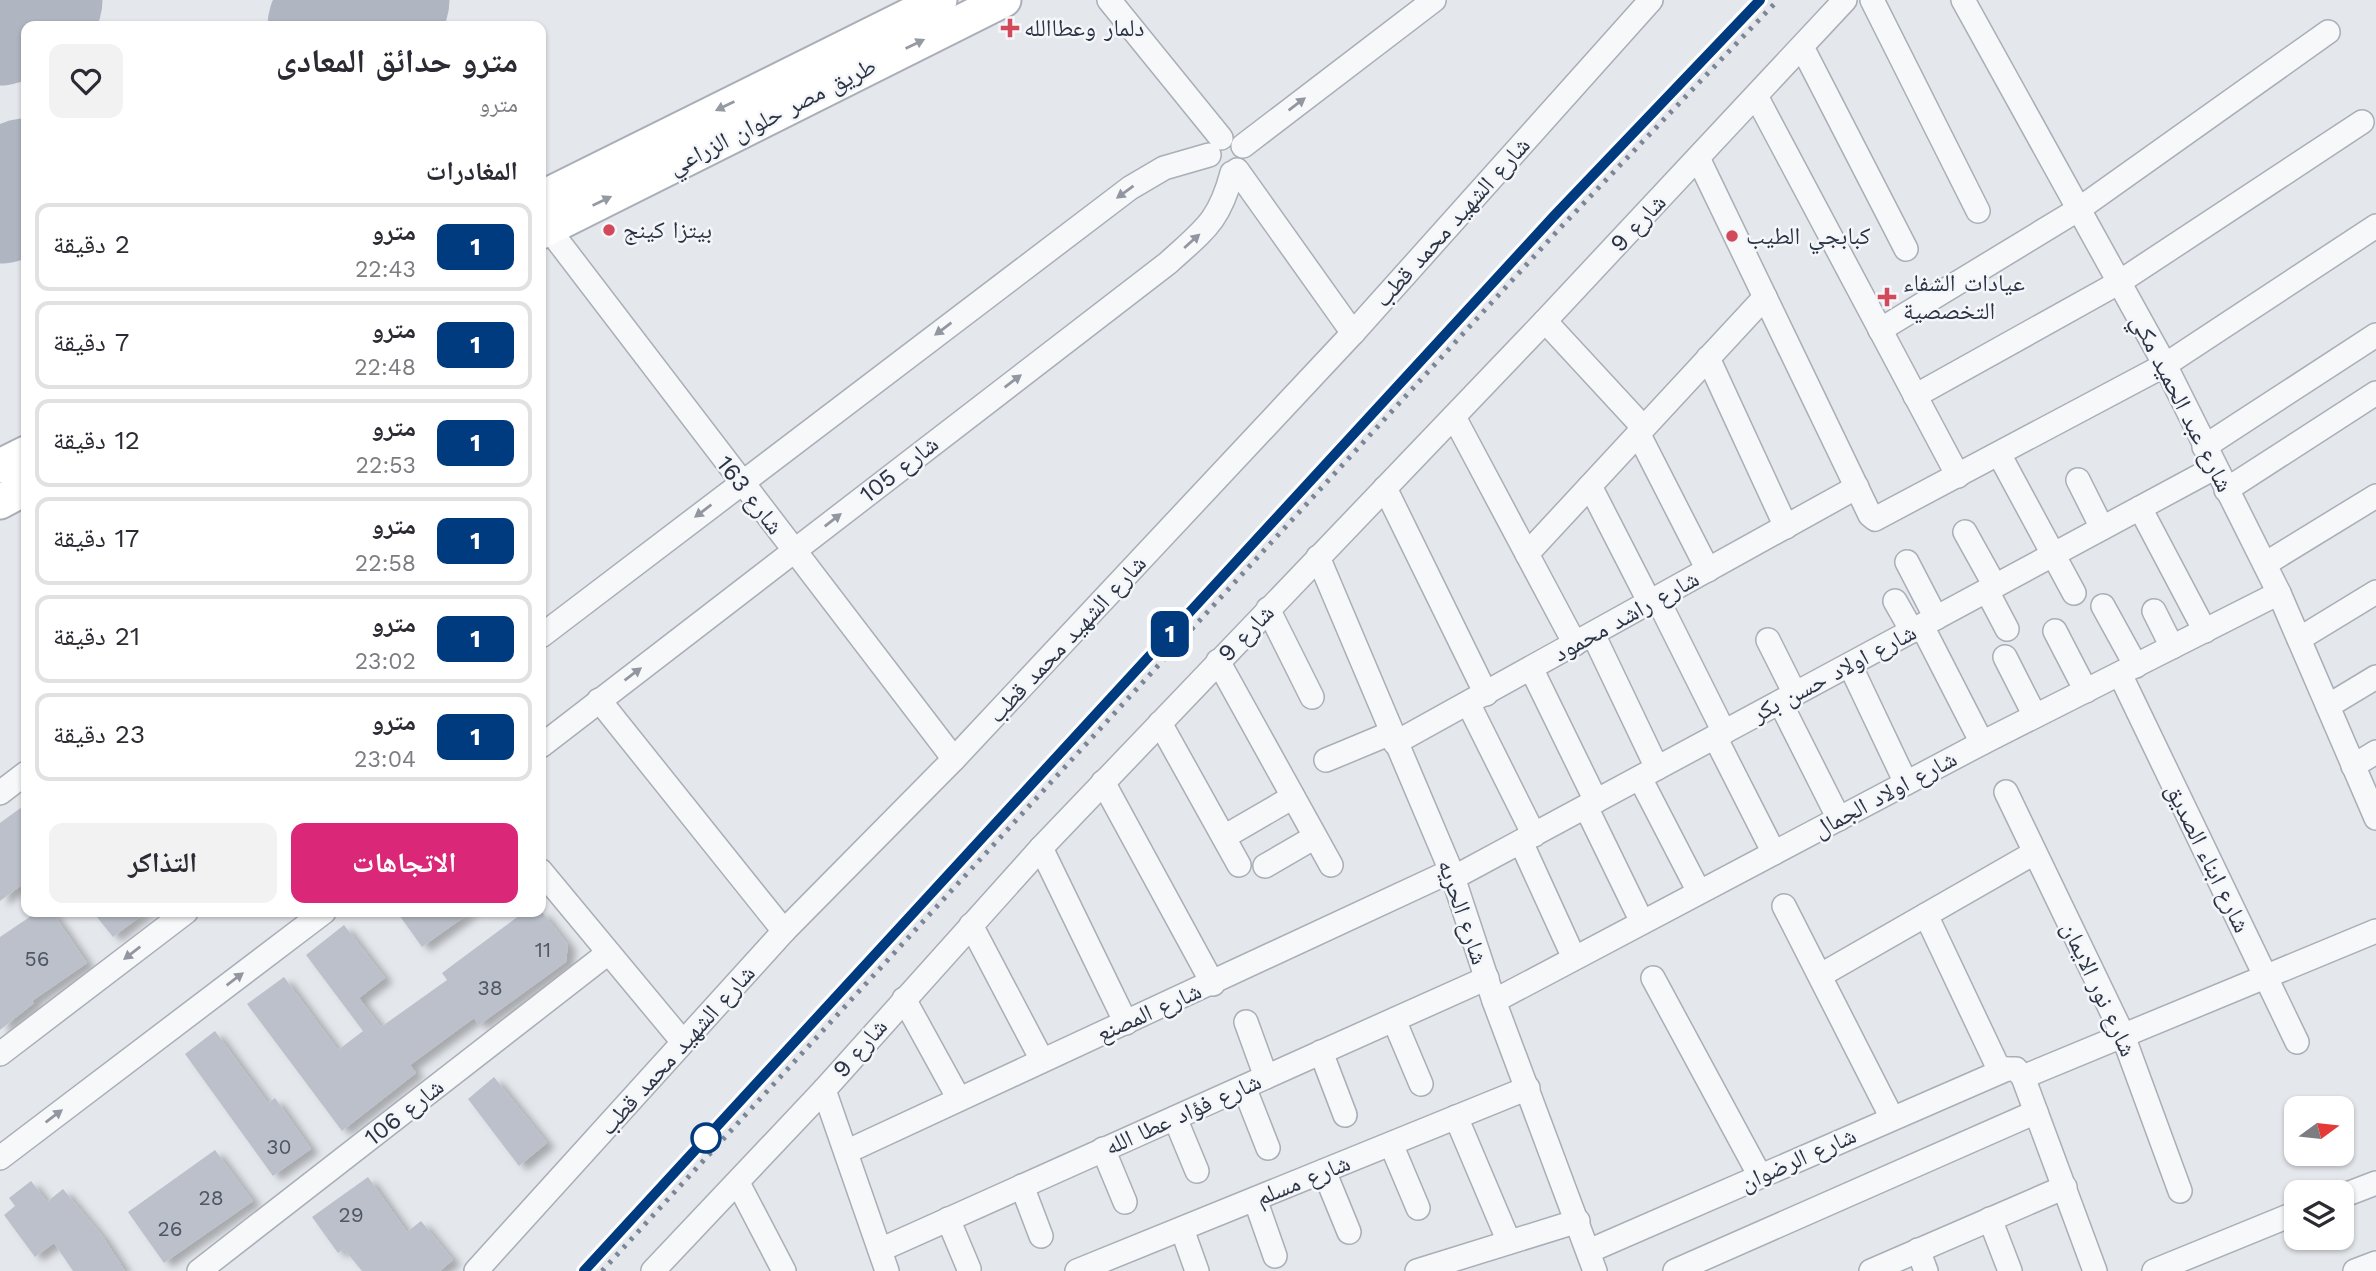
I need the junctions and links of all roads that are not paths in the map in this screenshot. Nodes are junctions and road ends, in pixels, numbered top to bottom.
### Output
1 (940, 0) edge
2 (1004, 0) edge
3 (1109, 0) edge
4 (1434, 0) edge
5 (1651, 0) edge
6 (1846, 0) edge
7 (1872, 0) edge
8 (1963, 0) edge
9 (2328, 33) dead end
10 (1802, 47) junction
11 (838, 67) junction
12 (1756, 96) junction
13 (2362, 122) dead end
14 (1215, 146) junction
15 (1243, 146) junction
16 (1698, 158) junction
17 (1235, 172) junction
18 (2079, 209) junction
19 (1978, 211) dead end
20 (546, 217) edge
21 (546, 223) edge
22 (2376, 226) edge
23 (1906, 249) dead end
24 (2118, 282) junction
25 (1765, 297) junction
26 (1545, 321) junction
27 (1880, 330) junction
28 (1353, 332) junction
29 (2376, 335) edge
30 (1707, 358) junction
31 (2165, 365) junction
32 (2376, 393) edge
33 (1915, 396) junction
34 (1454, 416) junction
35 (1641, 430) junction
36 (2204, 447) junction
37 (1998, 454) junction
38 (21, 456) edge
39 (0, 466) edge
40 (2214, 468) junction
41 (1958, 477) junction
42 (2078, 480) dead end
43 (740, 483) junction
44 (1590, 486) junction
45 (1857, 487) junction
46 (1385, 488) junction
47 (2226, 490) junction
48 (21, 491) edge
49 (2376, 496) edge
50 (0, 502) edge
51 (2140, 508) junction
52 (1786, 527) junction
53 (2102, 528) junction
54 (1965, 531) dead end
55 (793, 551) junction
56 (1527, 554) junction
57 (2052, 556) junction
58 (1318, 557) junction
59 (1907, 562) dead end
60 (2265, 564) junction
61 (1707, 570) junction
62 (1991, 589) junction
63 (2376, 592) edge
64 (2074, 593) dead end
65 (2279, 593) junction
66 (1653, 601) junction
67 (1895, 601) dead end
68 (2103, 606) dead end
69 (1268, 609) junction
70 (2154, 611) dead end
71 (1923, 625) junction
72 (546, 626) edge
73 (2007, 629) dead end
74 (2055, 631) dead end
75 (2205, 631) junction
76 (1584, 639) junction
77 (2299, 639) junction
78 (1768, 640) dead end
79 (2172, 647) junction
80 (2005, 657) dead end
81 (1219, 661) junction
82 (1850, 665) junction
83 (1531, 668) junction
84 (2128, 670) junction
85 (2376, 677) edge
86 (2086, 691) junction
87 (1312, 696) dead end
88 (1477, 698) junction
89 (1787, 698) junction
90 (599, 700) junction
91 (2328, 706) junction
92 (2035, 716) junction
93 (1160, 723) junction
94 (1720, 735) junction
95 (1393, 738) junction
96 (546, 742) edge
97 (1982, 743) junction
98 (2376, 752) edge
99 (954, 759) junction
100 (1326, 760) dead end
101 (2353, 766) junction
102 (1649, 773) junction
103 (21, 777) edge
104 (1103, 782) junction
105 (1906, 783) junction
106 (2007, 792) dead end
107 (0, 793) edge
108 (1293, 797) junction
109 (1591, 804) junction
110 (2376, 818) edge
111 (1839, 819) junction
112 (1315, 836) junction
113 (1224, 837) junction
114 (1528, 838) junction
115 (1041, 849) junction
116 (1774, 853) junction
117 (2034, 853) junction
118 (1239, 865) dead end
119 (1331, 865) dead end
120 (1265, 866) dead end
121 (1452, 875) junction
122 (546, 878) edge
123 (1699, 892) junction
124 (1784, 906) dead end
125 (1926, 915) junction
126 (179, 917) edge
127 (317, 917) edge
128 (1642, 922) junction
129 (971, 925) junction
130 (785, 931) junction
131 (2376, 931) edge
132 (608, 953) junction
133 (1574, 958) junction
134 (2264, 974) junction
135 (1821, 975) junction
136 (1487, 978) junction
137 (1653, 978) dead end
138 (1213, 984) junction
139 (904, 999) junction
140 (1494, 1001) junction
141 (1394, 1020) junction
142 (1246, 1022) dead end
143 (1126, 1023) junction
144 (2122, 1033) junction
145 (683, 1042) junction
146 (2297, 1042) dead end
147 (1321, 1052) junction
148 (0, 1054) edge
149 (1042, 1060) junction
150 (2015, 1073) junction
151 (1266, 1077) junction
152 (1421, 1084) dead end
153 (1244, 1087) junction
154 (1528, 1088) junction
155 (824, 1090) junction
156 (959, 1099) junction
157 (2036, 1112) junction
158 (1345, 1115) dead end
159 (1456, 1117) junction
160 (1175, 1118) junction
161 (1892, 1118) junction
162 (1391, 1144) junction
163 (1268, 1147) dead end
164 (1104, 1149) junction
165 (846, 1152) junction
166 (0, 1158) edge
167 (1198, 1171) dead end
168 (1324, 1171) junction
169 (1760, 1176) junction
170 (738, 1183) junction
171 (2376, 1183) edge
172 (1022, 1186) junction
173 (2065, 1187) junction
174 (2180, 1191) dead end
175 (2354, 1191) edge
176 (1255, 1199) junction
177 (1125, 1202) dead end
178 (1418, 1208) dead end
179 (2284, 1218) edge
180 (948, 1219) junction
181 (1990, 1219) junction
182 (1578, 1221) junction
183 (1182, 1229) junction
184 (1349, 1232) dead end
185 (1041, 1236) dead end
186 (1509, 1242) junction
187 (1275, 1256) dead end
188 (883, 1260) edge
189 (1481, 1261) edge
190 (1592, 1261) edge
191 (1922, 1261) edge
192 (674, 1262) edge
193 (1122, 1262) edge
194 (2376, 1263) edge
195 (970, 1269) dead end
196 (198, 1271) edge
197 (476, 1271) edge
198 (653, 1271) edge
199 (784, 1271) edge
200 (1077, 1271) edge
201 (1197, 1271) edge
202 (1417, 1271) edge
203 (1675, 1271) edge
204 (1871, 1271) edge
205 (2010, 1271) edge
206 (2095, 1271) edge
207 (2154, 1271) edge
208 (2355, 1271) edge

1 - 11 main road, طريق مصر حلوان الزراعي
11 -> 2 main road, طريق مصر حلوان الزراعي
3 - 14 street
15 -> 4 street
5 - 28 street, شارع الشهيد محمد قطب
6 - 10 street, شارع 9
7 - 19 street
8 - 18 street, شارع عبد الحميد مكي
9 - 18 street
10 - 12 street, شارع 9
10 - 23 street
11 - 20 main road, طريق مصر حلوان الزراعي
12 - 16 street, شارع 9
12 - 27 street
13 - 24 street
14 - 15 street
14 - 17 street
14 -> 43 street
15 - 17 street
16 - 25 street
16 - 26 street, شارع 9
17 - 28 street
55 -> 17 street, شارع 105
18 - 24 street, شارع عبد الحميد مكي
18 - 27 street
21 - 43 street, شارع 163
22 - 31 street
24 - 31 street, شارع عبد الحميد مكي
24 - 33 street
25 - 30 street
25 - 45 street
26 - 34 street, شارع 9
26 - 35 street
27 - 33 street
28 - 99 street, شارع الشهيد محمد قطب
29 - 36 street
30 - 35 street
30 - 52 street
31 - 36 street, شارع عبد الحميد مكي
31 - 37 street
32 - 47 street
33 - 41 street
34 - 46 street, شارع 9
34 - 56 street
35 - 44 street
35 - 61 street
36 - 40 street, شارع عبد الحميد مكي
37 - 41 street
37 - 57 street
38 - 39 main road
40 - 47 street, شارع عبد الحميد مكي
40 - 51 street, شارع اولاد حسن بكر
41 - 45 street
42 - 53 street
43 - 55 street, شارع 163
43 -> 72 street
44 - 56 street
44 - 66 street
45 - 52 street, شارع راشد محمود
46 - 58 street, شارع 9
46 - 88 street
47 - 60 street, شارع عبد الحميد مكي
48 - 50 main road
49 - 60 street
51 - 53 street, شارع اولاد حسن بكر
51 - 75 street
52 - 61 street, شارع راشد محمود
53 - 57 street, شارع اولاد حسن بكر
54 - 62 street
90 -> 55 street, شارع 105
55 - 99 street, شارع 163
56 - 76 street
57 - 62 street, شارع اولاد حسن بكر
57 - 64 street
58 - 69 street, شارع 9
58 - 95 street, شارع الحريه
59 - 71 street
60 - 65 street, شارع عبد الحميد مكي
61 - 66 street, شارع راشد محمود
62 - 71 street, شارع اولاد حسن بكر
62 - 73 street
63 - 77 street
65 - 75 street, شارع اولاد الجمال
65 - 77 street, شارع عبد الحميد مكي
66 - 76 street, شارع راشد محمود
66 - 94 street
67 - 71 street
68 - 84 street, شارع ابناء الصديق
69 - 81 street, شارع 9
69 - 87 street
70 - 79 street
71 - 82 street, شارع اولاد حسن بكر
71 - 97 street
74 - 86 street
75 - 79 street, شارع اولاد الجمال
76 - 83 street, شارع راشد محمود
76 - 102 street
77 - 91 street, شارع عبد الحميد مكي
78 - 89 street
79 - 84 street, شارع اولاد الجمال
80 - 92 street
81 - 93 street, شارع 9
81 - 108 street
82 - 89 street, شارع اولاد حسن بكر
82 - 105 street
83 - 88 street, شارع راشد محمود
83 - 109 street
84 - 86 street, شارع اولاد الجمال
84 - 134 street, شارع ابناء الصديق
85 - 91 street
86 - 92 street, شارع اولاد الجمال
88 - 95 street, شارع راشد محمود
88 - 114 street
89 - 94 street, شارع اولاد حسن بكر
89 - 111 street
90 - 96 street, شارع 105
90 - 130 street
91 - 101 street, شارع عبد الحميد مكي
92 - 97 street, شارع اولاد الجمال
93 - 104 street, شارع 9
93 - 113 street
94 - 102 street, شارع اولاد حسن بكر
94 - 116 street
95 - 100 street, شارع راشد محمود
95 - 121 street, شارع الحريه
97 - 105 street, شارع اولاد الجمال
98 - 101 street
99 - 130 street, شارع الشهيد محمد قطب
101 - 110 street, شارع عبد الحميد مكي
102 - 109 street, شارع اولاد حسن بكر
102 - 123 street
103 - 107 street
104 - 115 street, شارع 9
104 - 138 street
105 - 111 street, شارع اولاد الجمال
106 - 117 street, شارع نور الايمان
108 - 112 street
108 - 113 street
109 - 114 street, شارع اولاد حسن بكر
109 - 128 street
111 - 116 street, شارع اولاد الجمال
112 - 119 street
112 - 120 street
113 - 118 street
114 - 121 street, شارع اولاد حسن بكر
114 - 133 street
115 - 129 street, شارع 9
115 - 143 street
116 - 123 street, شارع اولاد الجمال
117 - 125 street
117 - 144 street, شارع نور الايمان
121 - 136 street, شارع الحريه
121 - 138 street, شارع المصنع
122 - 132 street
123 - 128 street, شارع اولاد الجمال
124 - 135 street
125 - 135 street
125 - 150 street
126 -> 148 street
166 -> 127 street
128 - 133 street, شارع اولاد الجمال
129 - 139 street, شارع 9
129 - 149 street
130 - 145 street, شارع الشهيد محمد قطب
131 - 134 street, شارع الرضوان
132 - 145 street
132 - 196 street, شارع 106
133 - 140 street, شارع اولاد الجمال
134 - 144 street, شارع الرضوان
134 - 146 street, شارع ابناء الصديق
135 - 161 street
136 - 140 street, شارع الحريه
136 - 141 street, شارع فؤاد عطا الله
137 - 169 street
138 - 143 street, شارع المصنع
139 - 155 street, شارع 9
139 - 156 street
140 - 154 street, شارع الحريه
141 - 147 street, شارع فؤاد عطا الله
141 - 152 street
142 - 151 street
143 - 149 street, شارع المصنع
144 - 150 street, شارع الرضوان
144 - 174 street, شارع نور الايمان
145 - 197 street, شارع الشهيد محمد قطب
147 - 151 street, شارع فؤاد عطا الله
147 - 158 street
149 - 156 street, شارع المصنع
150 - 157 street
150 - 161 street, شارع الرضوان
151 - 153 street, شارع فؤاد عطا الله
153 - 160 street, شارع فؤاد عطا الله
153 - 163 street
154 - 159 street, شارع مسلم
154 - 182 street, شارع الحريه
155 - 165 street
155 - 170 street, شارع 9
156 - 165 street, شارع المصنع
157 - 173 street
157 - 203 street
159 - 162 street, شارع مسلم
159 - 186 street
160 - 164 street, شارع فؤاد عطا الله
160 - 167 street
161 - 169 street, شارع الرضوان
162 - 168 street, شارع مسلم
162 - 178 street
164 - 172 street, شارع فؤاد عطا الله
164 - 177 street
165 - 188 street
168 - 176 street, شارع مسلم
168 - 184 street
169 - 190 street, شارع الرضوان
170 - 192 street, شارع 9
170 - 199 street
171 - 175 street
172 - 180 street, شارع فؤاد عطا الله
172 - 185 street
173 - 181 street
173 - 206 street
176 - 183 street, شارع مسلم
176 - 187 street
179 - 207 street
180 - 188 street, شارع فؤاد عطا الله
180 - 195 street
181 - 191 street
181 - 205 street
182 - 186 street
182 - 190 street, شارع الحريه
183 - 193 street, شارع مسلم
183 - 201 street
186 - 189 street
189 - 202 street
191 - 204 street
192 - 198 street, شارع 9
193 - 200 street, شارع مسلم
194 - 208 street

